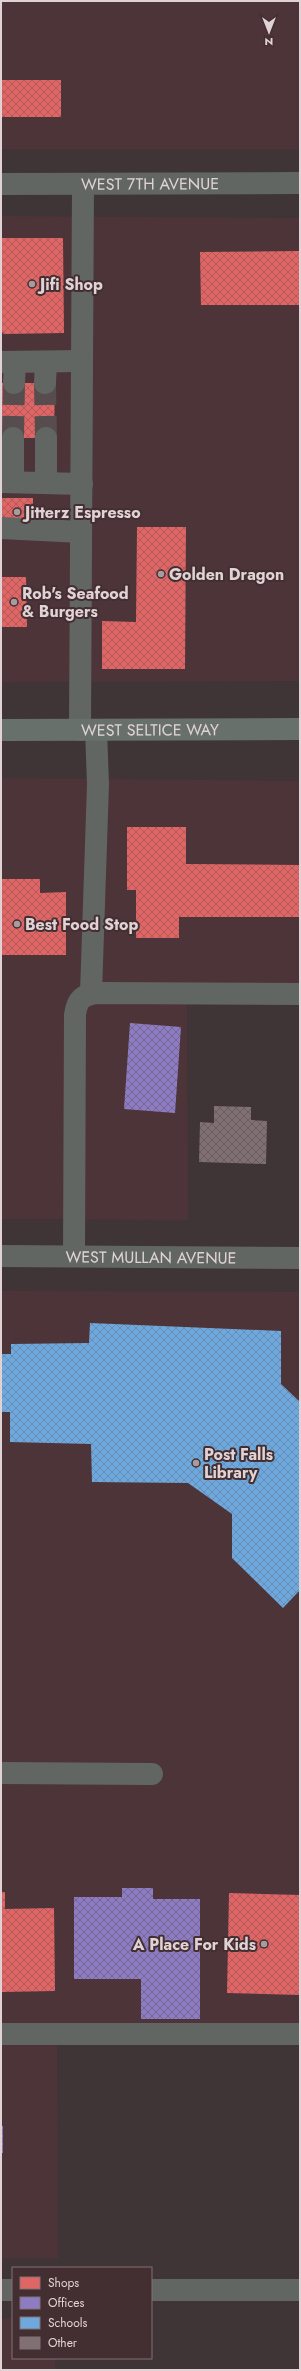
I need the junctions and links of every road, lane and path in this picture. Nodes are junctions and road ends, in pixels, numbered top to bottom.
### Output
1 (300, 183) edge
2 (1, 184) edge
3 (83, 184) junction
4 (82, 361) junction
5 (10, 369) edge
6 (13, 438) tunnel mouth
7 (46, 438) tunnel mouth
8 (7, 482) edge
9 (46, 482) junction
10 (82, 484) junction
11 (1, 528) edge
12 (82, 532) junction
13 (1, 730) edge
14 (88, 730) junction
15 (300, 730) edge
16 (92, 993) junction
17 (300, 994) edge
18 (1, 1256) edge
19 (74, 1256) junction
20 (300, 1258) edge
21 (1, 1773) edge
22 (152, 1774) dead end
23 (1, 2034) edge
24 (300, 2034) edge
25 (1, 2290) edge
26 (12, 2290) edge
27 (152, 2290) edge
28 (300, 2290) edge

1 - 3 street, WEST 7TH AVENUE
2 - 3 street, WEST 7TH AVENUE
3 - 4 street
4 - 5 street
4 - 10 street
6 - 8 street
7 - 9 street
8 - 9 street
9 - 10 street
10 - 12 street
11 - 12 street
12 - 14 street
13 - 14 main road, WEST SELTICE WAY
14 - 15 main road, WEST SELTICE WAY
14 - 16 street
16 - 17 street
16 - 19 street
18 - 19 street, WEST MULLAN AVENUE
19 - 20 street, WEST MULLAN AVENUE
21 - 22 street
23 - 24 street
25 - 26 street
27 - 28 street

